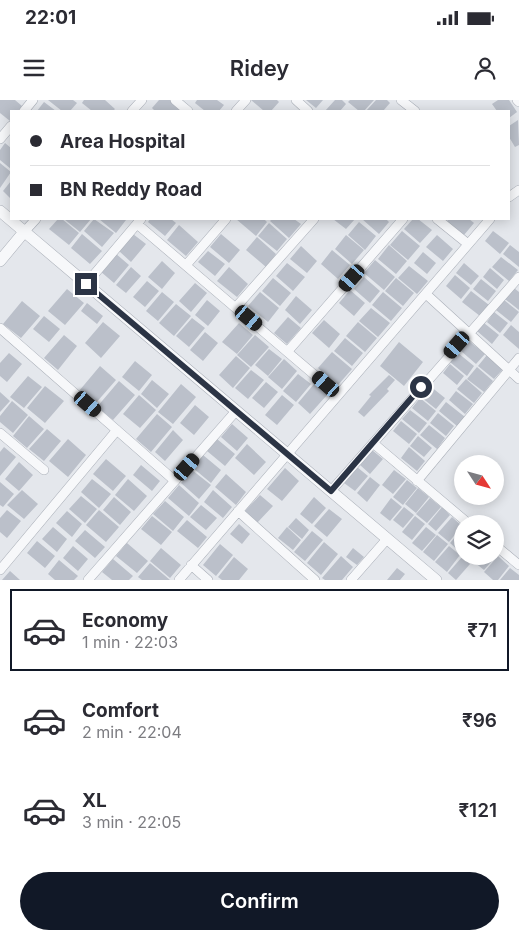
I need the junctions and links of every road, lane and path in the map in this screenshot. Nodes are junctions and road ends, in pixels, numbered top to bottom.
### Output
1 (33, 100) edge
2 (142, 100) edge
3 (174, 100) edge
4 (246, 100) edge
5 (296, 100) edge
6 (401, 100) edge
7 (25, 110) edge
8 (133, 110) edge
9 (187, 110) edge
10 (237, 110) edge
11 (307, 110) edge
12 (414, 110) edge
13 (10, 127) edge
14 (0, 139) edge
15 (0, 211) edge
16 (10, 220) edge
17 (10, 220) edge
18 (35, 220) edge
19 (225, 220) edge
20 (313, 220) edge
21 (402, 220) edge
22 (438, 220) edge
23 (489, 220) edge
24 (139, 221) edge
25 (24, 232) junction
26 (468, 244) junction
27 (0, 260) edge
28 (187, 264) junction
29 (519, 277) edge
30 (86, 284) junction
31 (426, 294) junction
32 (236, 307) junction
33 (0, 328) edge
34 (469, 331) junction
35 (288, 351) junction
36 (519, 358) edge
37 (509, 370) junction
38 (519, 379) edge
39 (338, 395) junction
40 (236, 410) junction
41 (117, 430) junction
42 (0, 433) edge
43 (373, 443) junction
44 (287, 454) junction
45 (44, 470) dead end
46 (174, 481) junction
47 (417, 481) junction
48 (331, 491) junction
49 (238, 511) junction
50 (458, 515) edge
51 (387, 539) junction
52 (504, 552) edge
53 (191, 565) junction
54 (519, 565) edge
55 (0, 570) edge
56 (88, 580) edge
57 (179, 580) edge
58 (208, 580) edge
59 (315, 580) edge
60 (351, 580) edge
61 (436, 580) edge

1 - 7 street
2 - 8 street
3 - 9 street
4 - 10 street
5 - 11 street
6 - 12 street
13 - 14 street
15 - 17 street
16 - 25 street
18 - 25 street
19 - 28 street
20 - 32 street
21 - 35 street
22 - 26 street
23 - 26 street
24 - 28 street
24 - 30 street
25 - 27 street
25 - 30 street
26 - 31 street
28 - 32 street
29 - 34 street
30 - 40 street
31 - 34 street
31 - 39 street
32 - 35 street
33 - 41 street
34 - 37 street
34 - 43 street
35 - 39 street
36 - 37 street
37 - 38 street
37 - 47 street
39 - 44 street
40 - 44 street
40 - 46 street
41 - 46 street
41 - 55 street
42 - 45 street
43 - 47 street
43 - 48 street
44 - 48 street
44 - 49 street
46 - 56 street
47 - 50 street
48 - 51 street
49 - 53 street
49 - 59 street
51 - 60 street
51 - 61 street
52 - 54 street
53 - 57 street
53 - 58 street

